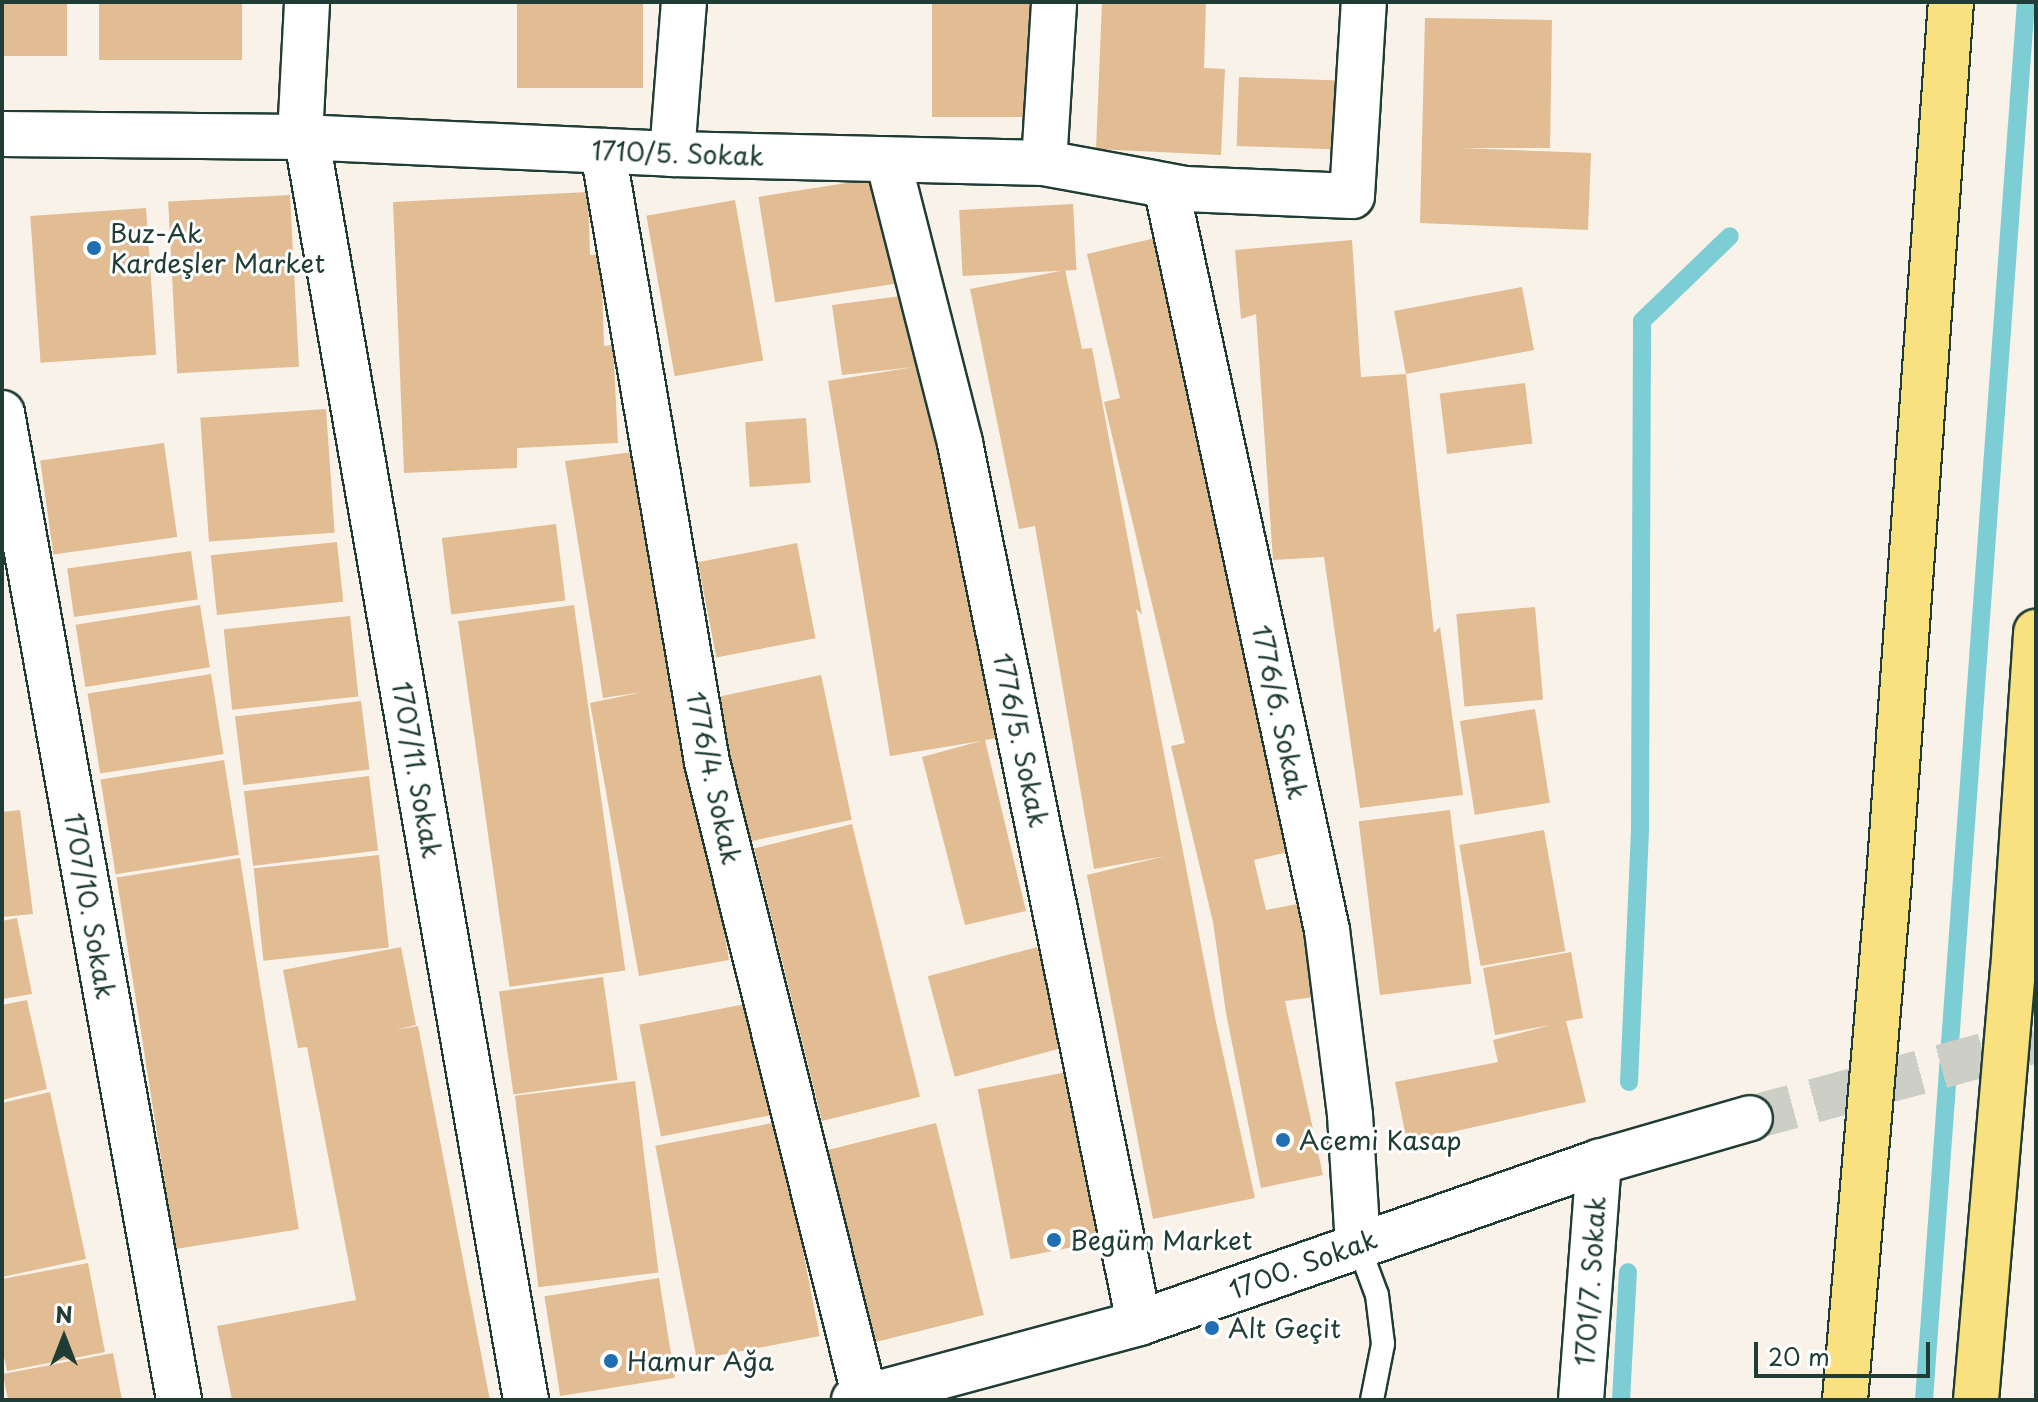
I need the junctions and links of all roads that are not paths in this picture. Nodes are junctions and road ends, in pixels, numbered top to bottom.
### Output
1 (307, 2) edge
2 (684, 2) edge
3 (1054, 2) edge
4 (1364, 2) edge
5 (1951, 2) edge
6 (2, 134) edge
7 (303, 139) junction
8 (603, 151) junction
9 (672, 154) junction
10 (888, 160) junction
11 (1044, 163) junction
12 (1166, 186) junction
13 (2, 413) edge
14 (2036, 632) edge
15 (1750, 1118) tunnel mouth
16 (1599, 1162) junction
17 (1358, 1244) junction
18 (1139, 1323) junction
19 (924, 1391) edge
20 (860, 1399) edge
21 (179, 1400) edge
22 (526, 1400) edge
23 (1372, 1400) edge
24 (1581, 1400) edge
25 (1845, 1400) edge
26 (1976, 1400) edge

1 - 7 street, 1707/11. Sokak
2 - 9 street
3 - 11 street
4 - 12 street, 1710/5. Sokak
5 - 25 highway
6 - 7 street, 1710/5. Sokak
7 - 8 street, 1710/5. Sokak
7 - 22 street, 1707/11. Sokak
8 - 9 street, 1710/5. Sokak
8 - 20 street, 1776/4. Sokak
9 - 10 street, 1710/5. Sokak
10 - 11 street, 1710/5. Sokak
10 - 18 street, 1776/5. Sokak
11 - 12 street, 1710/5. Sokak
12 - 17 street, 1776/6. Sokak
13 - 21 street, 1707/10. Sokak
14 - 26 highway
15 - 16 street, 1700. Sokak
16 - 17 street, 1700. Sokak
16 - 24 street, 1701/7. Sokak
17 - 18 street, 1700. Sokak
17 - 23 lane
18 - 19 street, 1700. Sokak
19 - 20 street, 1700. Sokak

